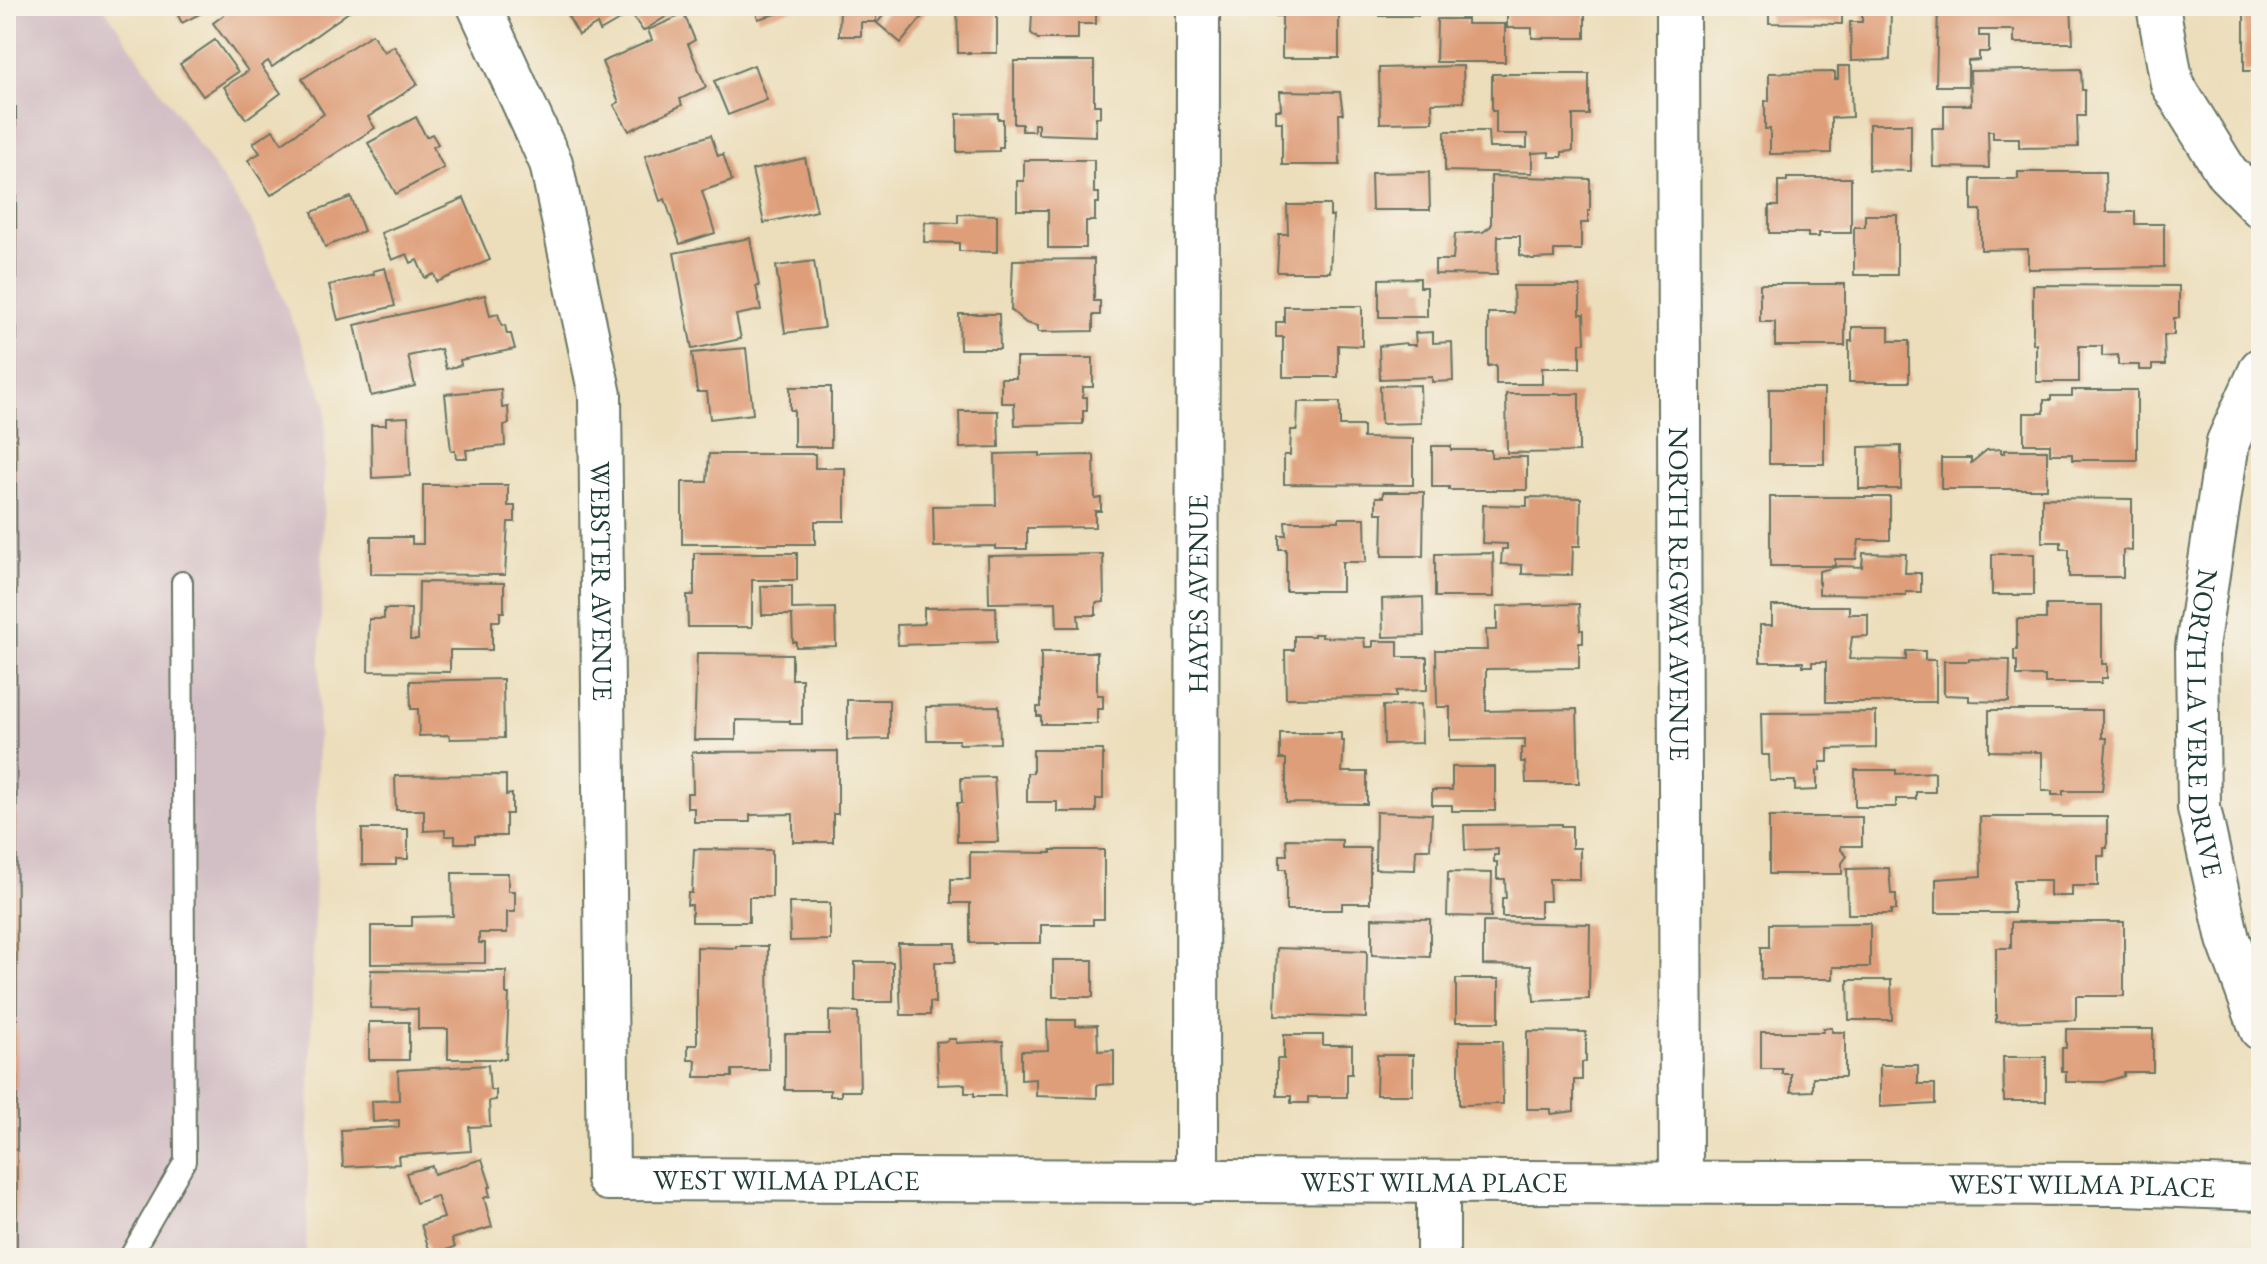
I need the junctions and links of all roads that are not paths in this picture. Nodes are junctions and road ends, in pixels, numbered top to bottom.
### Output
1 (479, 6) edge
2 (1198, 6) edge
3 (1678, 6) edge
4 (2158, 6) edge
5 (2261, 207) edge
6 (2261, 369) edge
7 (182, 582) dead end
8 (2261, 1029) edge
9 (608, 1179) joint
10 (1197, 1182) junction
11 (1438, 1182) junction
12 (1681, 1182) junction
13 (2261, 1189) edge
14 (129, 1258) edge
15 (1438, 1258) edge

1 - 9 street, WEBSTER AVENUE
2 - 10 street, HAYES AVENUE
3 - 12 street, NORTH REGWAY AVENUE
4 - 5 street
6 - 8 street, NORTH LA VERE DRIVE
7 - 14 lane
9 - 10 street, WEST WILMA PLACE
10 - 11 street, WEST WILMA PLACE
11 - 12 street, WEST WILMA PLACE
11 - 15 street
12 - 13 street, WEST WILMA PLACE

